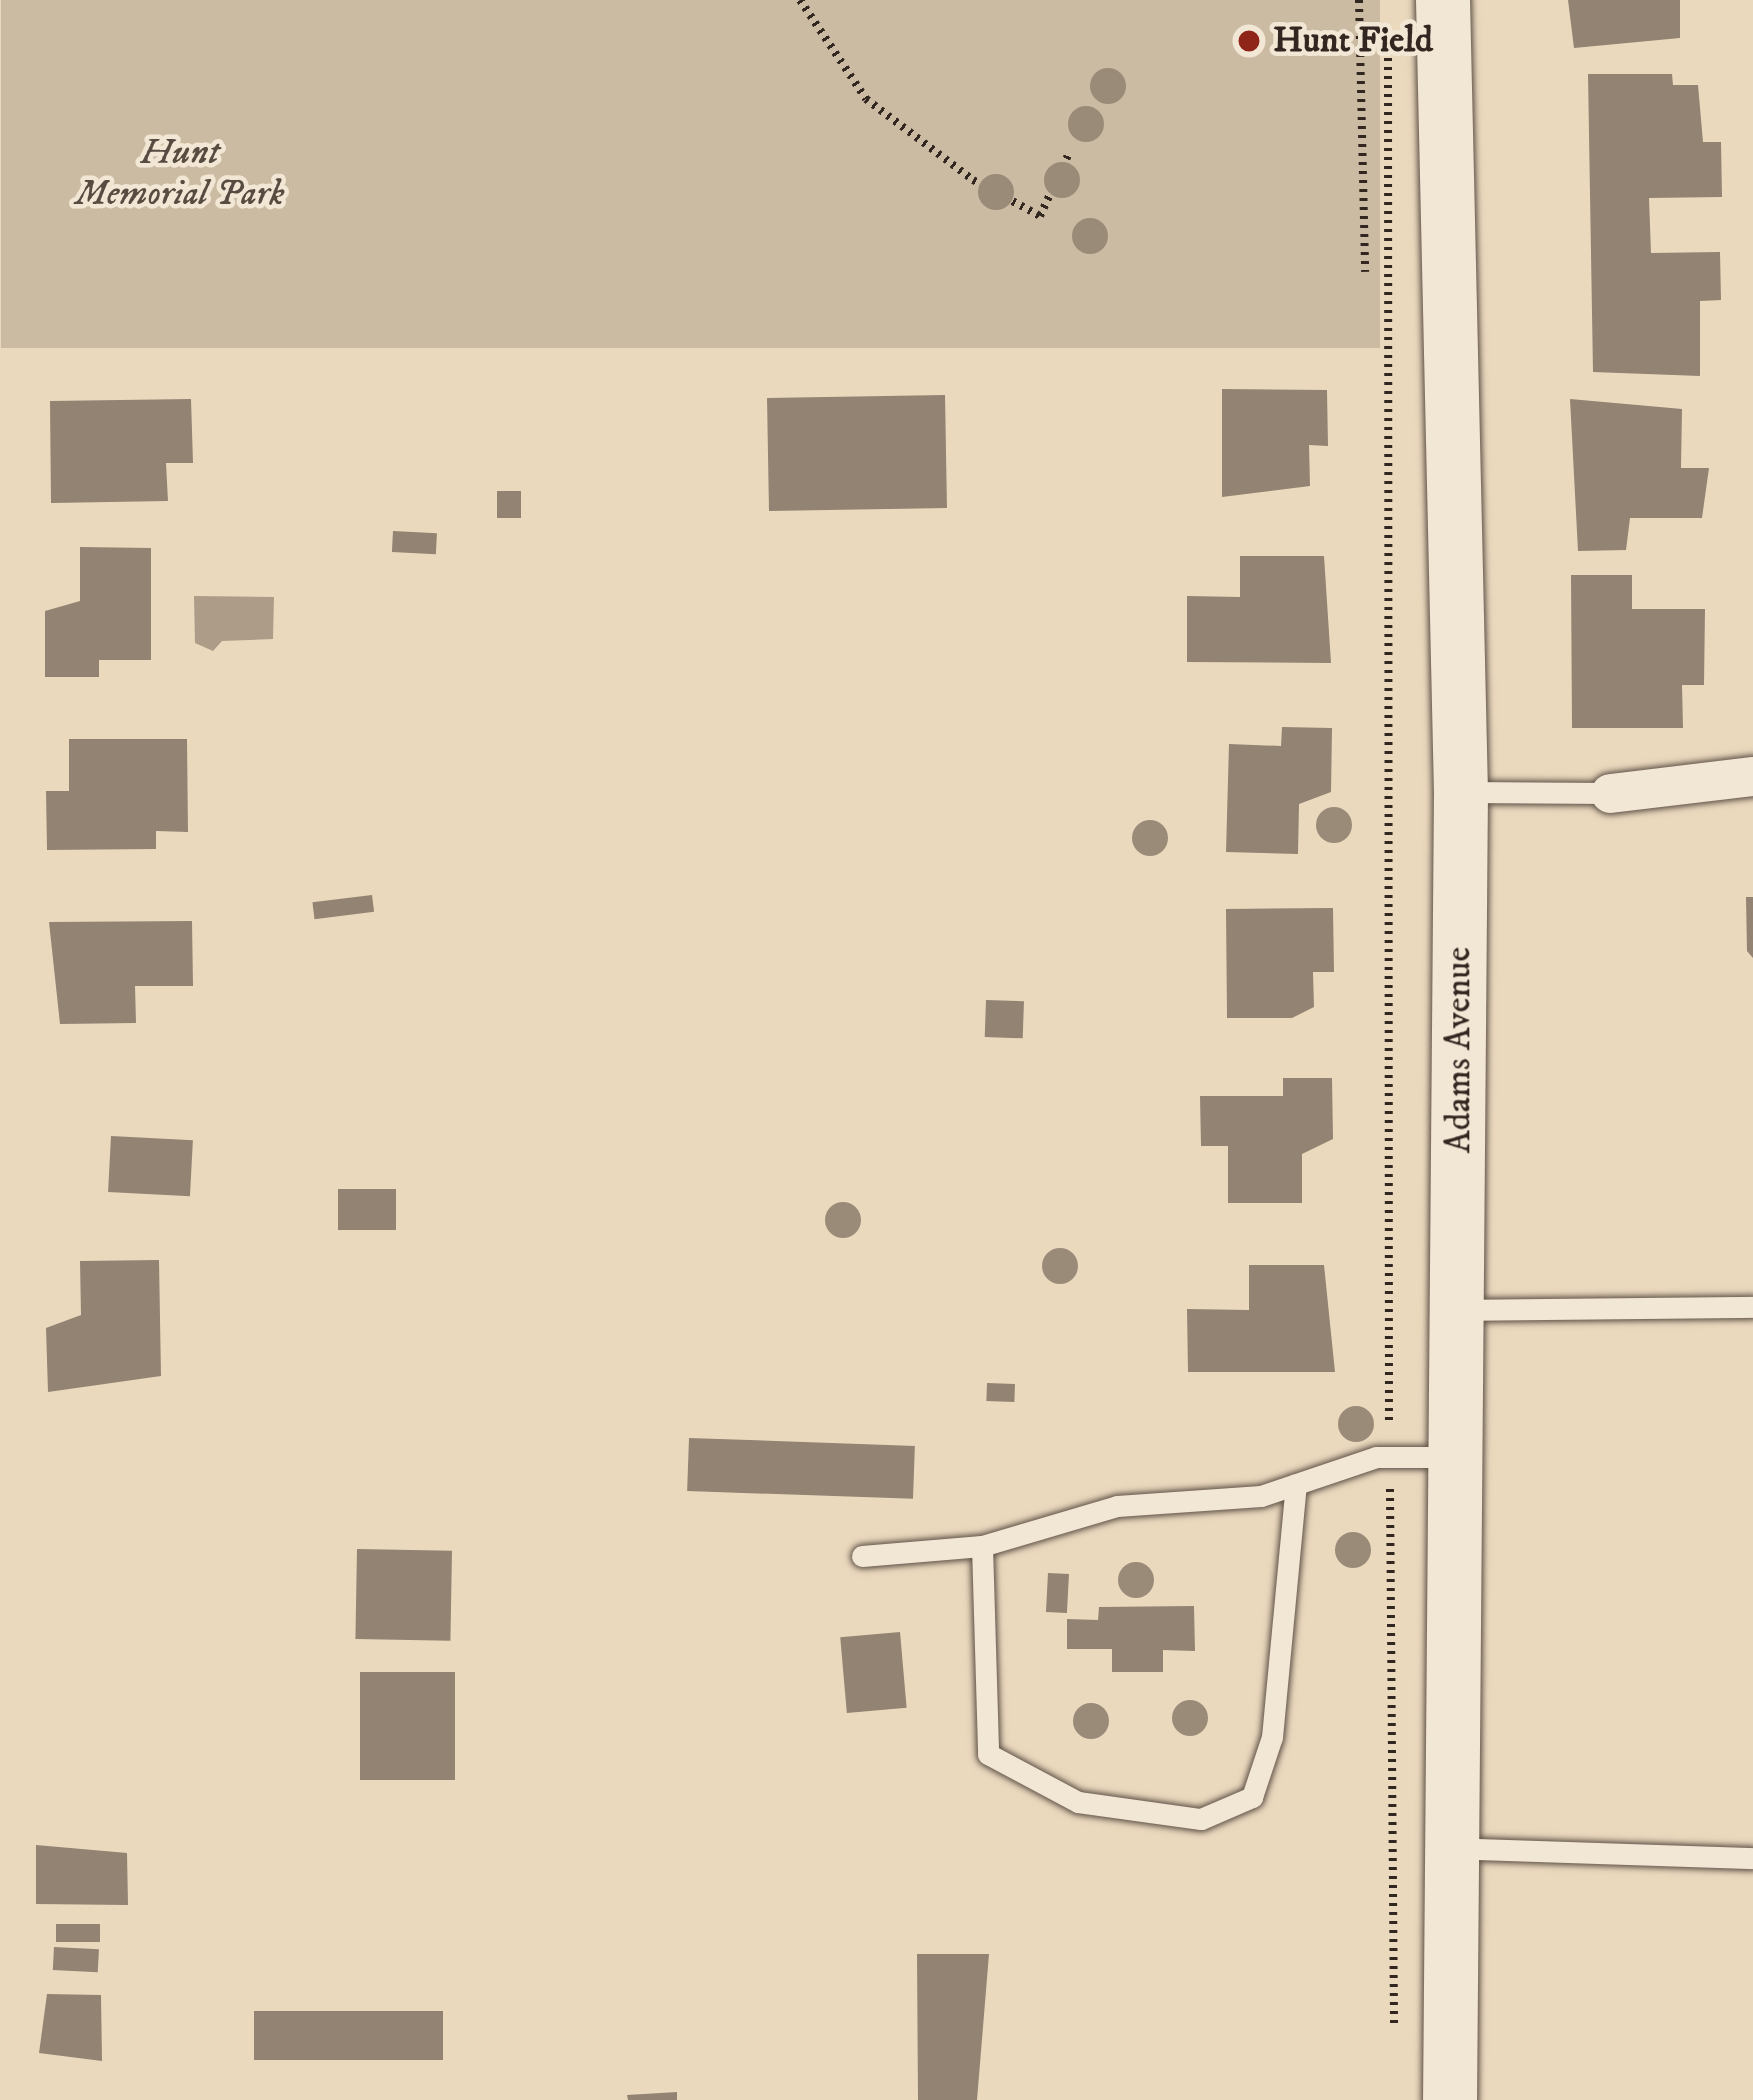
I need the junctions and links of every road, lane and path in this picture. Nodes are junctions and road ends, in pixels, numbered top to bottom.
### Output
1 (800, 0) edge
2 (1359, 0) edge
3 (1443, 0) edge
4 (1388, 24) dead end
5 (1069, 153) dead end
6 (1365, 272) dead end
7 (1753, 776) edge
8 (1461, 792) junction
9 (1610, 793) joint
10 (1753, 1307) edge
11 (1457, 1310) junction
12 (1456, 1456) junction
13 (1390, 1458) junction
14 (1296, 1484) junction
15 (982, 1546) junction
16 (862, 1556) dead end
17 (1450, 1848) junction
18 (1753, 1858) edge
19 (1395, 2054) dead end
20 (1450, 2100) edge

1 - 5 path
2 - 6 path
3 - 8 street, Adams Avenue
4 - 13 path
7 - 9 street
8 - 9 lane
8 - 11 street, Adams Avenue
10 - 11 lane
11 - 12 street, Adams Avenue
12 - 13 lane
12 - 17 street, Adams Avenue
13 - 14 lane
13 - 19 path
14 - 15 lane
14 - 15 lane
15 - 16 lane
17 - 18 lane
17 - 20 street, Adams Avenue

